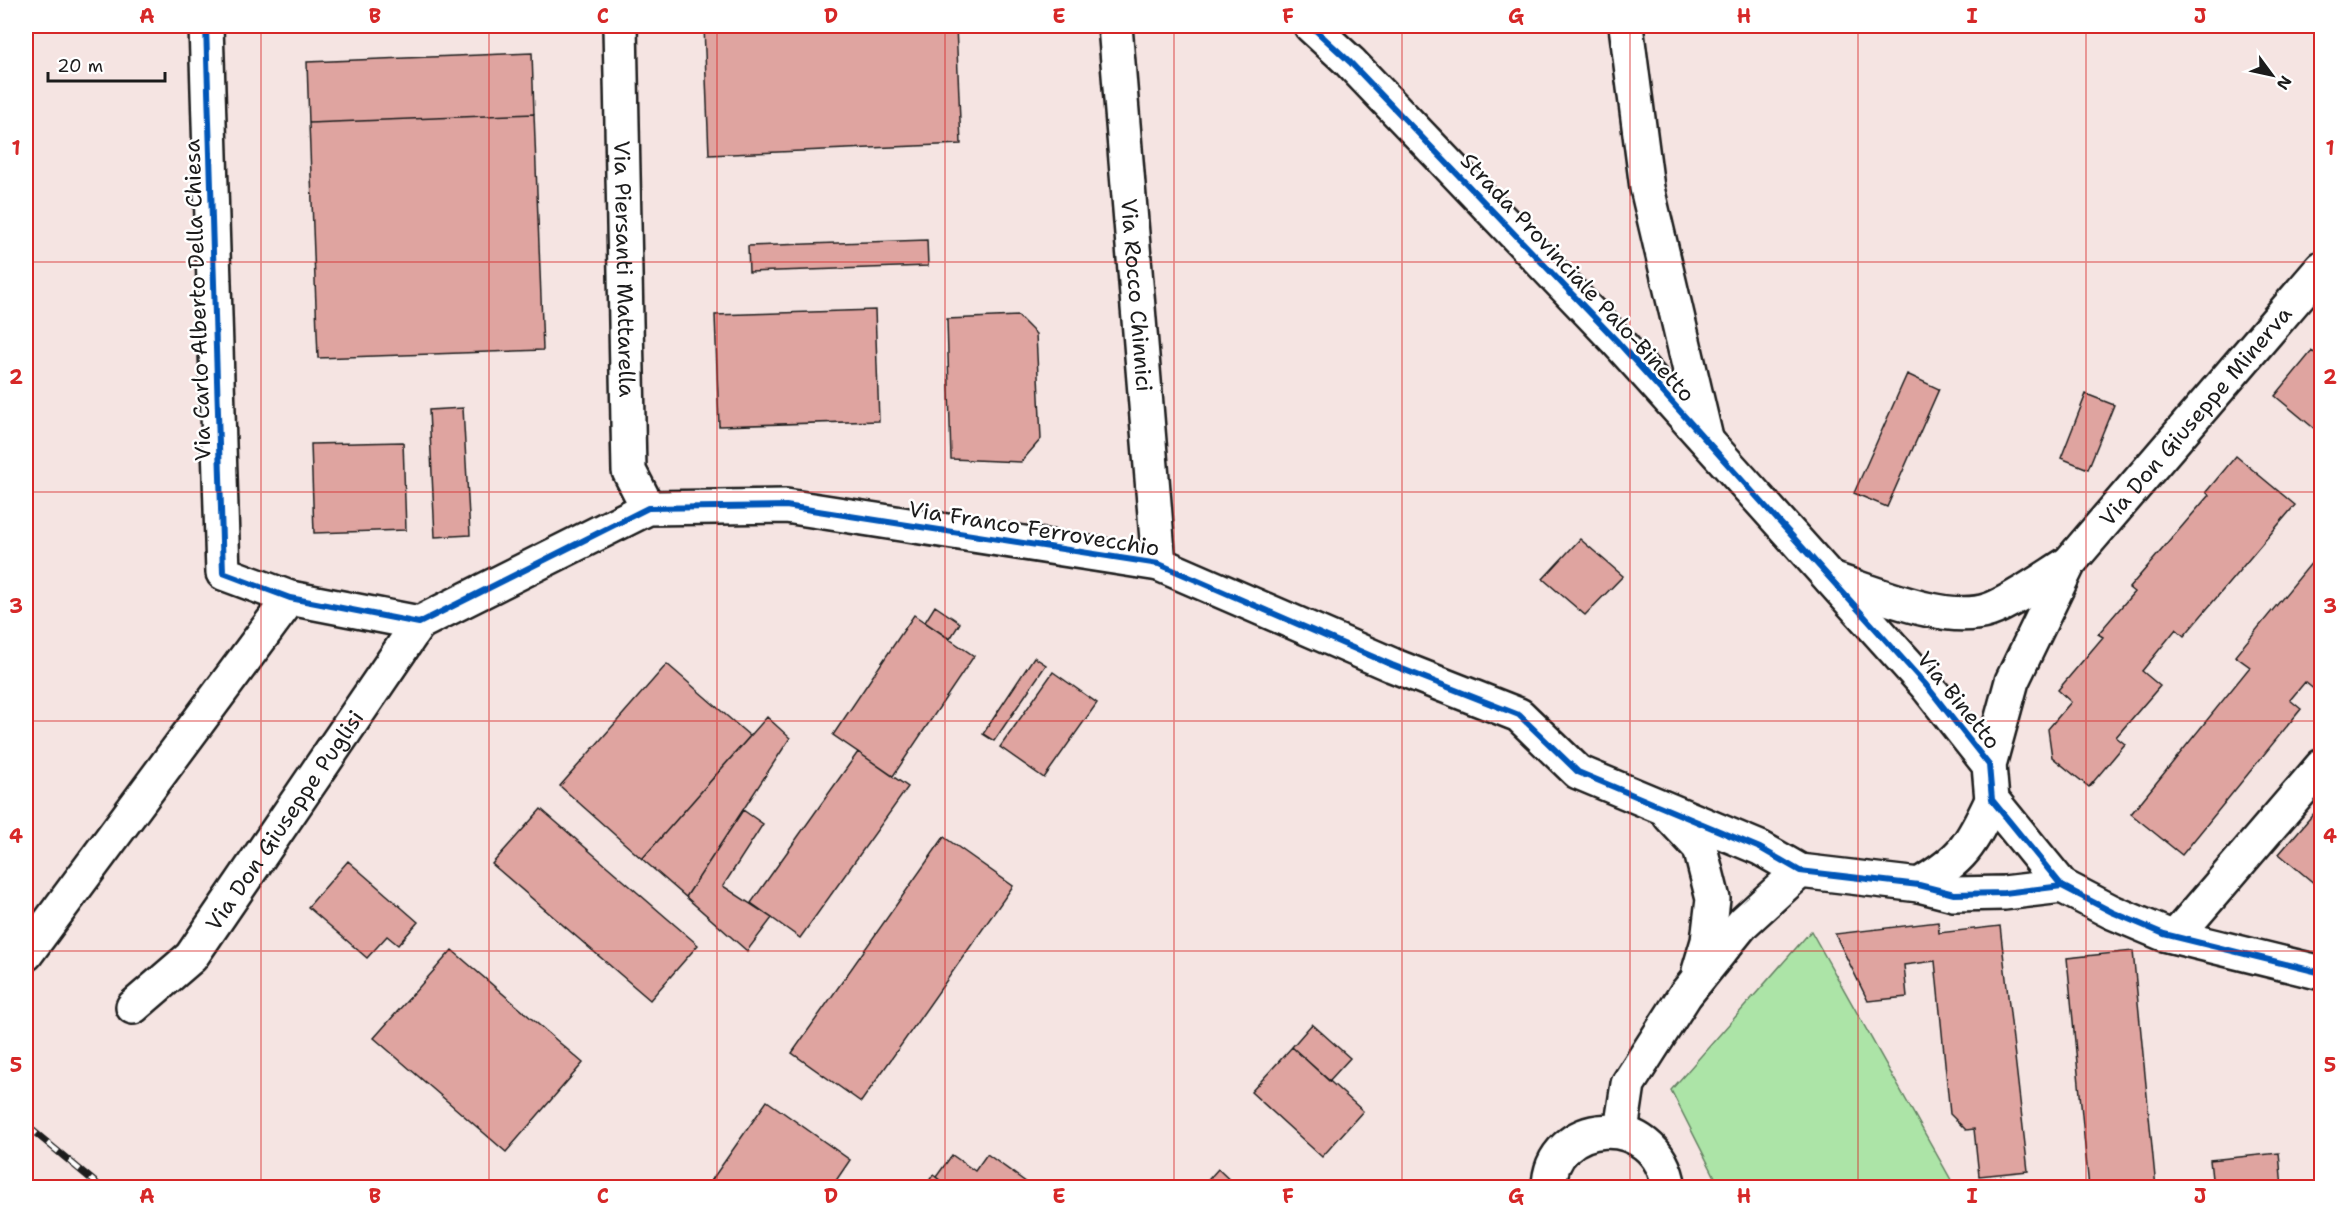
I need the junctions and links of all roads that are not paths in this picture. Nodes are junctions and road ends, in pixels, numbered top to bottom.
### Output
1 (206, 26) edge
2 (620, 26) edge
3 (1115, 26) edge
4 (1311, 26) edge
5 (1626, 26) edge
6 (2318, 280) edge
7 (1706, 440) junction
8 (648, 508) junction
9 (2069, 563) junction
10 (1158, 564) junction
11 (1821, 569) junction
12 (290, 598) junction
13 (419, 623) junction
14 (1989, 765) junction
15 (2322, 766) edge
16 (1992, 800) junction
17 (1660, 806) junction
18 (1800, 871) junction
19 (1919, 885) junction
20 (2062, 886) junction
21 (2176, 936) junction
22 (26, 954) edge
23 (2322, 973) edge
24 (1695, 981) junction
25 (134, 1007) dead end
26 (1621, 1131) junction
27 (1549, 1188) edge
28 (1669, 1188) edge

1 - 12 street, Via Carlo Alberto Della Chiesa
2 - 8 street, Via Piersanti Mattarella
3 - 10 street, Via Rocco Chinnici
4 - 7 street, Strada Provinciale Palo-Binetto
5 - 7 street
6 - 9 street, Via Don Giuseppe Minerva
7 - 11 street, Strada Provinciale Palo-Binetto
8 - 10 street, Via Franco Ferrovecchio
8 - 13 street, Via Franco Ferrovecchio
9 - 11 street
9 - 14 street
10 - 17 street, Via Franco Ferrovecchio
11 - 14 street, Via Binetto
12 - 13 street
12 - 22 street
13 - 25 street, Via Don Giuseppe Puglisi
14 - 16 street, Via Binetto
15 - 21 street
16 - 19 street
16 - 20 street
17 - 18 street, Via Franco Ferrovecchio
17 - 24 street
18 - 19 street
18 - 24 street
19 - 20 street
20 - 21 street
21 - 23 street
24 - 26 street
26 - 27 street
26 - 28 street

